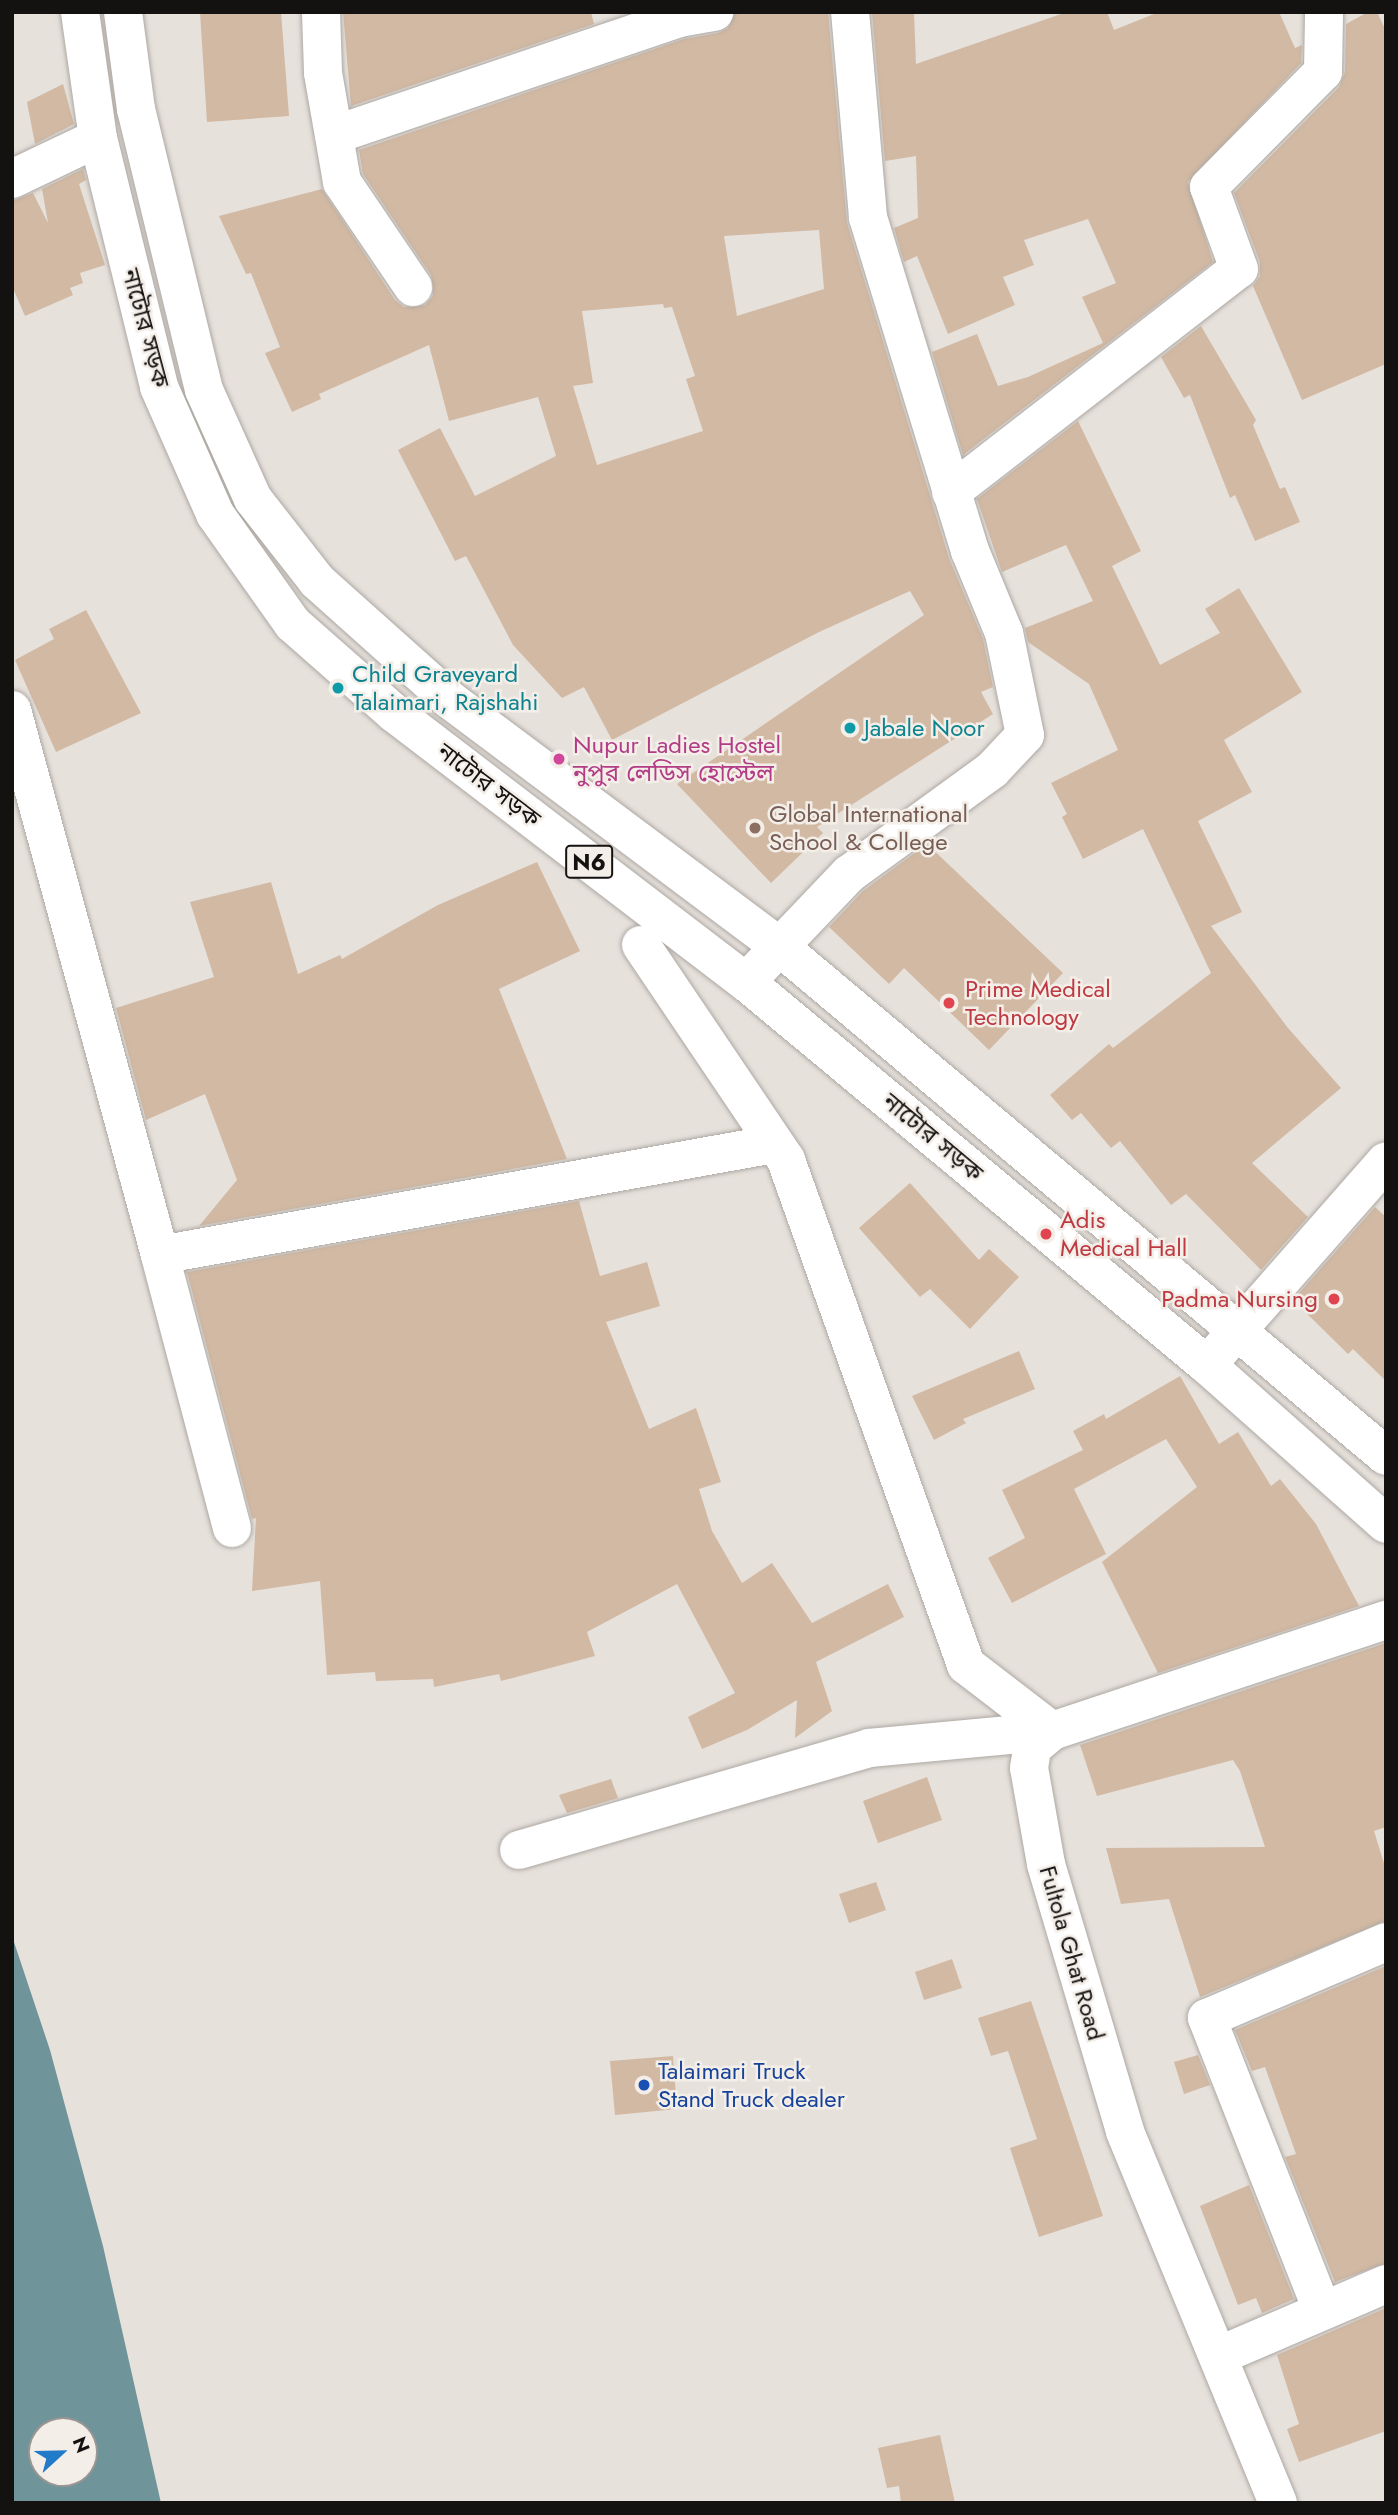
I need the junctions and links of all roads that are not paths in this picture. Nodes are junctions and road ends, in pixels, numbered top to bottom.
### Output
1 (80, 12) edge
2 (123, 12) edge
3 (321, 12) edge
4 (850, 12) edge
5 (1324, 12) edge
6 (708, 13) edge
7 (334, 135) junction
8 (98, 138) junction
9 (12, 178) edge
10 (413, 287) dead end
11 (951, 492) junction
12 (12, 710) edge
13 (641, 945) dead end
14 (780, 947) junction
15 (746, 982) junction
16 (774, 1144) junction
17 (1386, 1161) edge
18 (160, 1255) junction
19 (1239, 1331) junction
20 (1207, 1366) junction
21 (1386, 1456) edge
22 (1386, 1524) edge
23 (232, 1528) dead end
24 (1386, 1620) edge
25 (1052, 1731) junction
26 (519, 1850) dead end
27 (1386, 1942) edge
28 (1386, 2284) edge
29 (1322, 2310) junction
30 (1218, 2356) junction
31 (1278, 2503) edge

1 - 8 main road, নাটোর সড়ক / N6
2 - 14 main road, N6
3 - 7 main road
4 - 11 main road
5 - 11 main road
6 - 7 main road
7 - 10 main road
8 - 9 main road
8 - 15 main road, নাটোর সড়ক / N6
11 - 14 main road
12 - 18 main road
13 - 16 main road
14 - 15 main road
14 - 19 main road, N6
15 - 20 main road, নাটোর সড়ক / N6
16 - 18 main road
16 - 25 main road
17 - 19 main road
18 - 23 main road
19 - 20 main road
19 - 21 main road, N6
20 - 22 main road, নাটোর সড়ক / N6
24 - 25 main road
25 - 26 main road
25 - 30 main road, Fultola Ghat Road
27 - 29 main road
28 - 29 main road
29 - 30 main road
30 - 31 main road, Fultola Ghat Road

